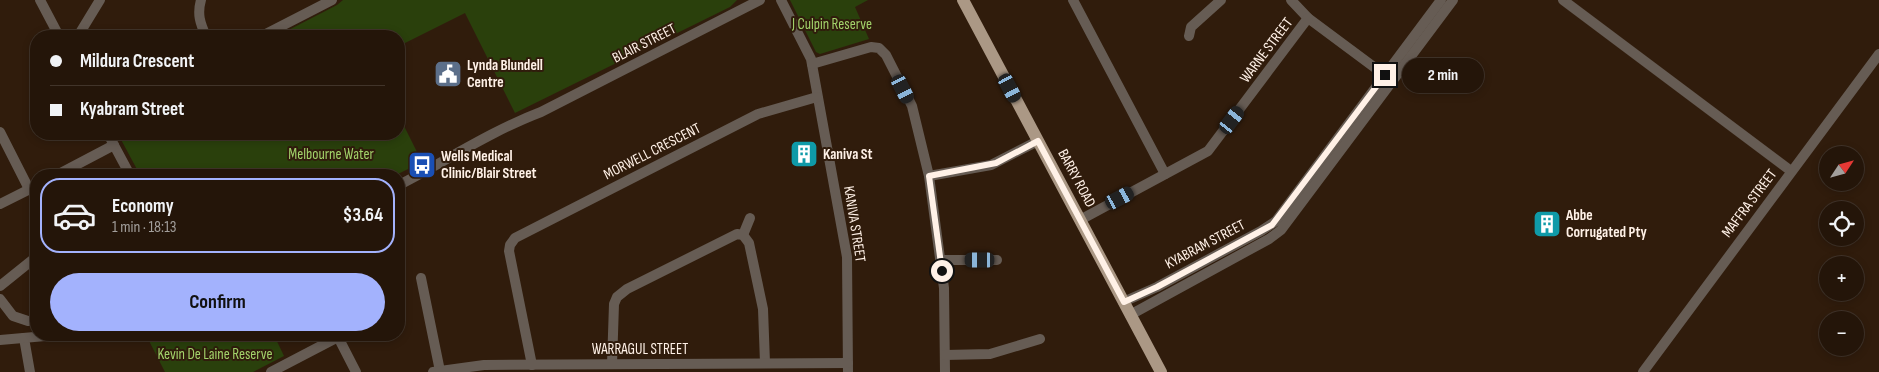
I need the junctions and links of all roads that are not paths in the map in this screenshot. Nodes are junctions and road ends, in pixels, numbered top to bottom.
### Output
1 (40, 0) edge
2 (100, 0) edge
3 (201, 0) edge
4 (332, 0) edge
5 (760, 0) edge
6 (781, 0) edge
7 (963, 0) edge
8 (1073, 0) edge
9 (1221, 0) edge
10 (1291, 0) edge
11 (1440, 0) edge
12 (1454, 0) edge
13 (1563, 0) edge
14 (747, 3) edge
15 (1308, 18) junction
16 (56, 30) edge
17 (81, 30) edge
18 (203, 30) edge
19 (274, 30) edge
20 (1190, 36) dead end
21 (886, 39) dead end
22 (880, 48) junction
23 (1879, 54) edge
24 (812, 64) junction
25 (1389, 78) junction
26 (817, 97) junction
27 (0, 132) edge
28 (111, 140) edge
29 (1038, 141) junction
30 (114, 145) junction
31 (68, 169) edge
32 (127, 169) edge
33 (1792, 171) junction
34 (1165, 174) junction
35 (929, 176) junction
36 (30, 182) edge
37 (405, 182) edge
38 (30, 189) edge
39 (0, 204) edge
40 (1295, 204) junction
41 (750, 218) dead end
42 (1080, 220) junction
43 (743, 235) junction
44 (941, 260) junction
45 (996, 260) dead end
46 (30, 262) edge
47 (421, 278) dead end
48 (0, 286) edge
49 (607, 292) dead end
50 (617, 297) junction
51 (0, 299) edge
52 (1124, 302) junction
53 (1130, 315) junction
54 (28, 322) dead end
55 (27, 338) junction
56 (30, 338) edge
57 (1040, 339) dead end
58 (0, 340) edge
59 (329, 341) edge
60 (340, 341) edge
61 (945, 355) junction
62 (764, 363) junction
63 (612, 364) junction
64 (532, 365) junction
65 (710, 368) edge
66 (848, 368) edge
67 (436, 371) edge
68 (30, 372) edge
69 (271, 372) edge
70 (356, 372) edge
71 (945, 372) edge
72 (1161, 372) edge
73 (1643, 372) edge

1 - 16 street
2 - 17 street
3 - 18 street
4 - 19 street
5 - 14 street, BLAIR STREET
6 - 24 street, KANIVA STREET
7 - 29 main road, BARRY ROAD
8 - 34 street
9 - 20 street
10 - 15 street
11 - 25 street, KYABRAM STREET
12 - 25 street, KYABRAM STREET
13 - 33 street
14 - 37 street, BLAIR STREET
15 - 25 street
15 - 34 street, WARNE STREET
21 - 22 street
22 - 24 street
22 - 35 street
23 - 33 street, MAFFRA STREET
24 - 26 street, KANIVA STREET
25 - 40 street, KYABRAM STREET
26 - 64 street, MORWELL CRESCENT
26 - 66 street, KANIVA STREET
27 - 36 street
28 - 30 street
29 - 35 street
29 - 42 main road, BARRY ROAD
30 - 31 street
30 - 32 street
33 - 73 street, MAFFRA STREET
34 - 42 street, WARNE STREET
35 - 44 street
38 - 39 street
40 - 52 street, KYABRAM STREET
40 - 53 street, KYABRAM STREET
41 - 43 street
42 - 52 main road, BARRY ROAD
43 - 50 street
43 - 62 street
44 - 45 street
44 - 61 street
46 - 48 street
47 - 67 street
49 - 50 street
50 - 63 street
51 - 54 street
52 - 53 main road, BARRY ROAD
53 - 72 main road, BARRY ROAD
55 - 56 street
55 - 58 street
55 - 68 street
57 - 61 street
59 - 69 street
60 - 70 street
61 - 71 street
62 - 65 street, WARRAGUL STREET
62 - 66 street, WARRAGUL STREET
63 - 64 street, WARRAGUL STREET
63 - 65 street, WARRAGUL STREET
64 - 67 street, WARRAGUL STREET

